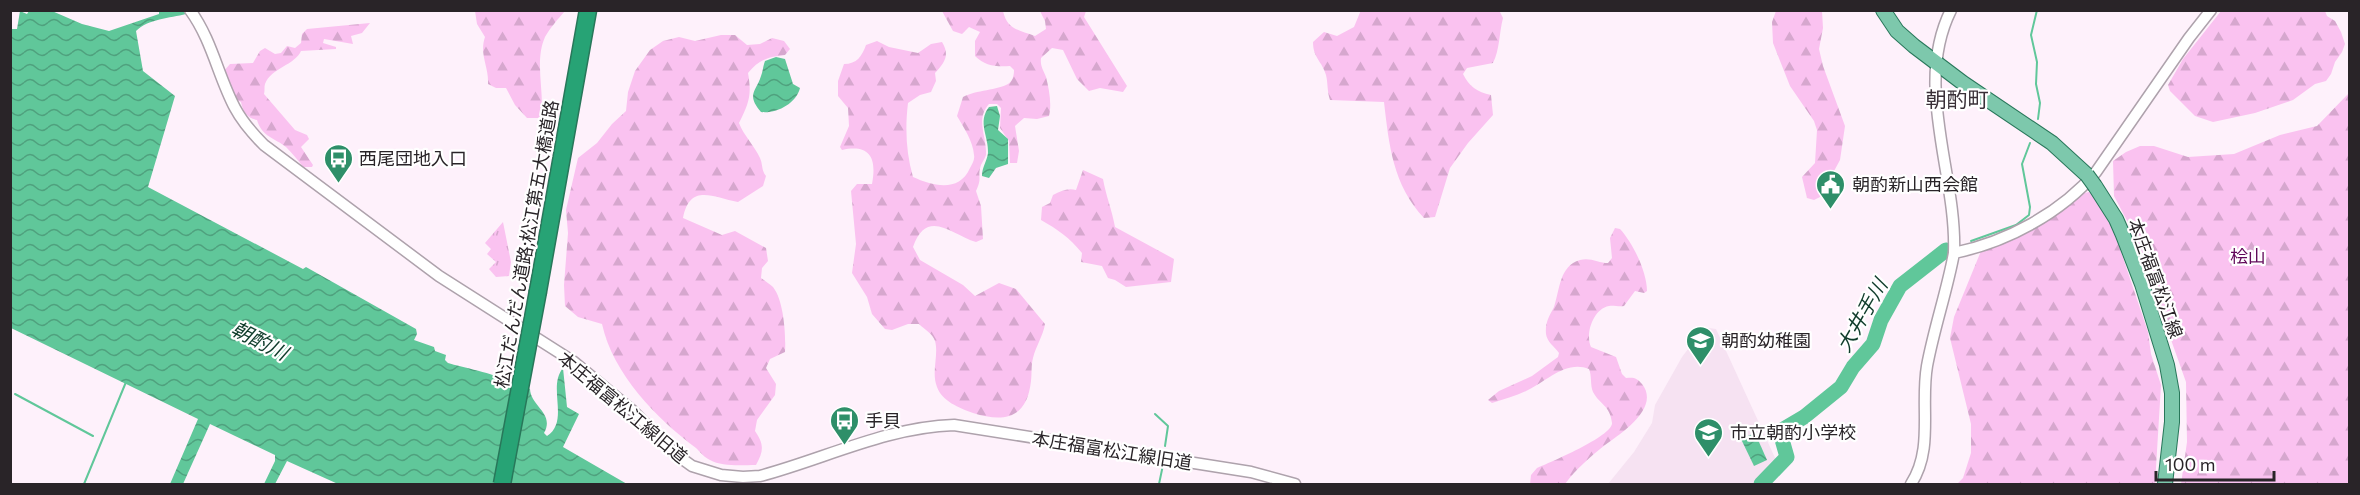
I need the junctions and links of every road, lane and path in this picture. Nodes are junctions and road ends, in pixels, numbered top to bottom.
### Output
1 (190, 10) edge
2 (580, 10) edge
3 (588, 10) edge
4 (1883, 10) edge
5 (1951, 10) edge
6 (2211, 10) edge
7 (1936, 63) junction
8 (565, 134) junction
9 (1954, 253) junction
10 (502, 484) edge
11 (1295, 484) edge
12 (1911, 484) edge
13 (2165, 484) edge

1 - 11 street, 本庄福富松江線旧道
2 - 8 highway
3 - 8 highway, 松江だんだん道路;松江第五大橋道路
4 - 7 main road, 本庄福富松江線
5 - 7 street
6 - 9 street
7 - 9 street
7 - 13 main road, 本庄福富松江線
8 - 10 highway, 松江だんだん道路;松江第五大橋道路, bridge
9 - 12 street

